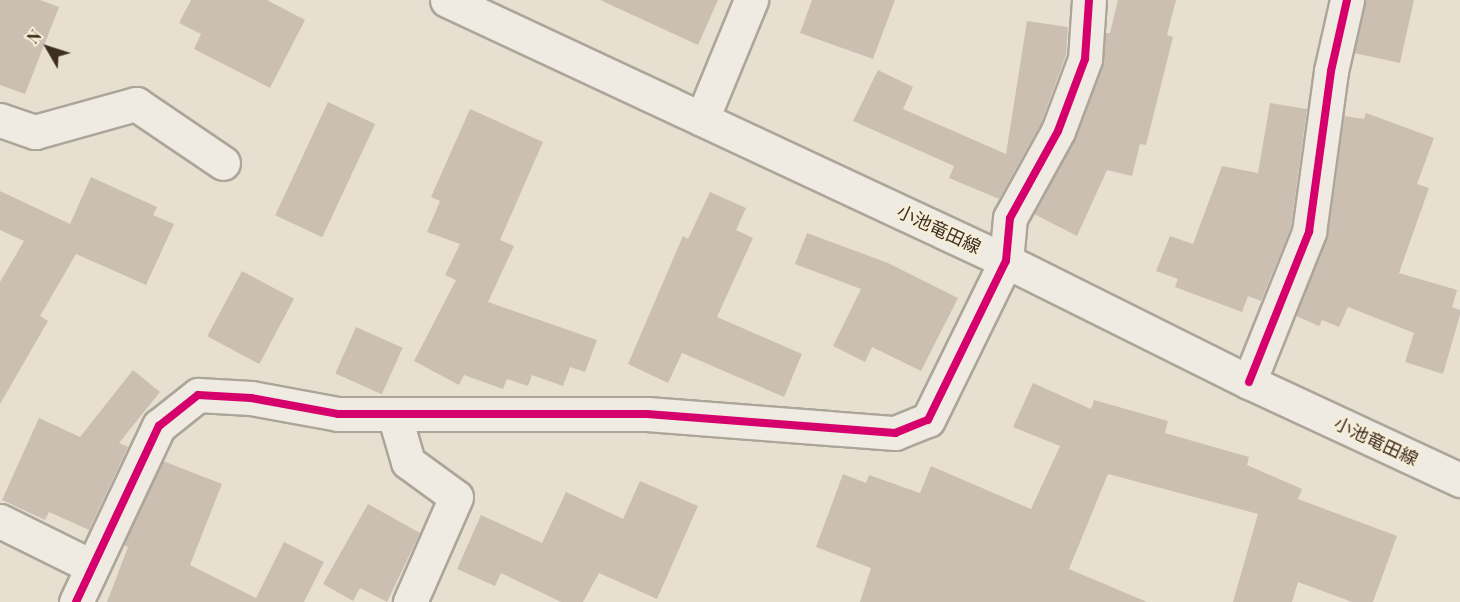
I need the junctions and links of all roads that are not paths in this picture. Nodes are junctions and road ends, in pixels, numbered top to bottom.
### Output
1 (447, 0) edge
2 (751, 0) edge
3 (1089, 0) edge
4 (1347, 0) edge
5 (702, 119) junction
6 (0, 120) edge
7 (223, 163) dead end
8 (1006, 261) junction
9 (1249, 382) junction
10 (394, 414) junction
11 (1460, 480) edge
12 (0, 522) edge
13 (91, 567) junction
14 (416, 600) edge
15 (76, 602) edge

1 - 5 street, 小池竜田線
2 - 5 street
3 - 8 street
4 - 9 street
5 - 8 street, 小池竜田線
6 - 7 street
8 - 9 street, 小池竜田線
8 - 10 street
9 - 11 street, 小池竜田線
10 - 13 street
10 - 14 street
12 - 13 street
13 - 15 street

